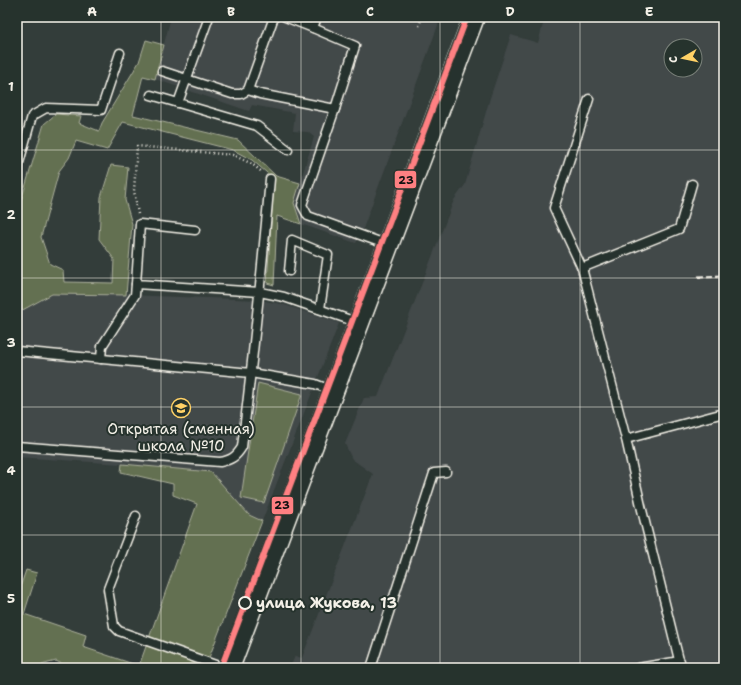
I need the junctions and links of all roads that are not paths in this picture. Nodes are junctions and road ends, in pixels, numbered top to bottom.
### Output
1 (209, 17) edge
2 (274, 17) edge
3 (285, 17) edge
4 (317, 17) edge
5 (474, 17) edge
6 (314, 28) junction
7 (120, 53) dead end
8 (162, 70) dead end
9 (187, 79) junction
10 (248, 90) junction
11 (150, 95) dead end
12 (589, 99) dead end
13 (178, 103) junction
14 (335, 109) junction
15 (288, 150) dead end
16 (17, 170) edge
17 (270, 179) road end
18 (692, 184) dead end
19 (195, 230) dead end
20 (388, 245) junction
21 (582, 268) junction
22 (289, 272) dead end
23 (136, 284) junction
24 (260, 292) junction
25 (320, 309) junction
26 (360, 323) junction
27 (17, 351) edge
28 (100, 359) junction
29 (251, 373) junction
30 (334, 391) junction
31 (724, 413) edge
32 (626, 439) junction
33 (17, 446) edge
34 (446, 472) dead end
35 (136, 516) dead end
36 (681, 664) edge
37 (224, 668) edge
38 (229, 668) edge
39 (371, 668) edge
40 (638, 668) edge

1 - 9 lane
2 - 10 lane
3 - 6 lane
4 - 6 lane
5 - 20 street
6 - 14 lane
7 - 16 lane
8 - 9 lane
9 - 10 lane
9 - 13 lane
10 - 14 lane
11 - 13 lane
12 - 21 lane
13 - 15 lane
14 - 20 lane
17 - 24 lane
18 - 21 lane
19 - 23 lane
20 - 26 street
21 - 32 lane
22 - 25 lane
23 - 24 lane
23 - 28 lane
24 - 25 lane
24 - 29 lane
25 - 26 lane
26 - 30 street
27 - 28 lane
28 - 29 lane
29 - 30 lane
29 - 33 lane
30 - 38 street
31 - 32 lane
32 - 36 lane
34 - 39 lane
35 - 37 lane
36 - 40 lane

